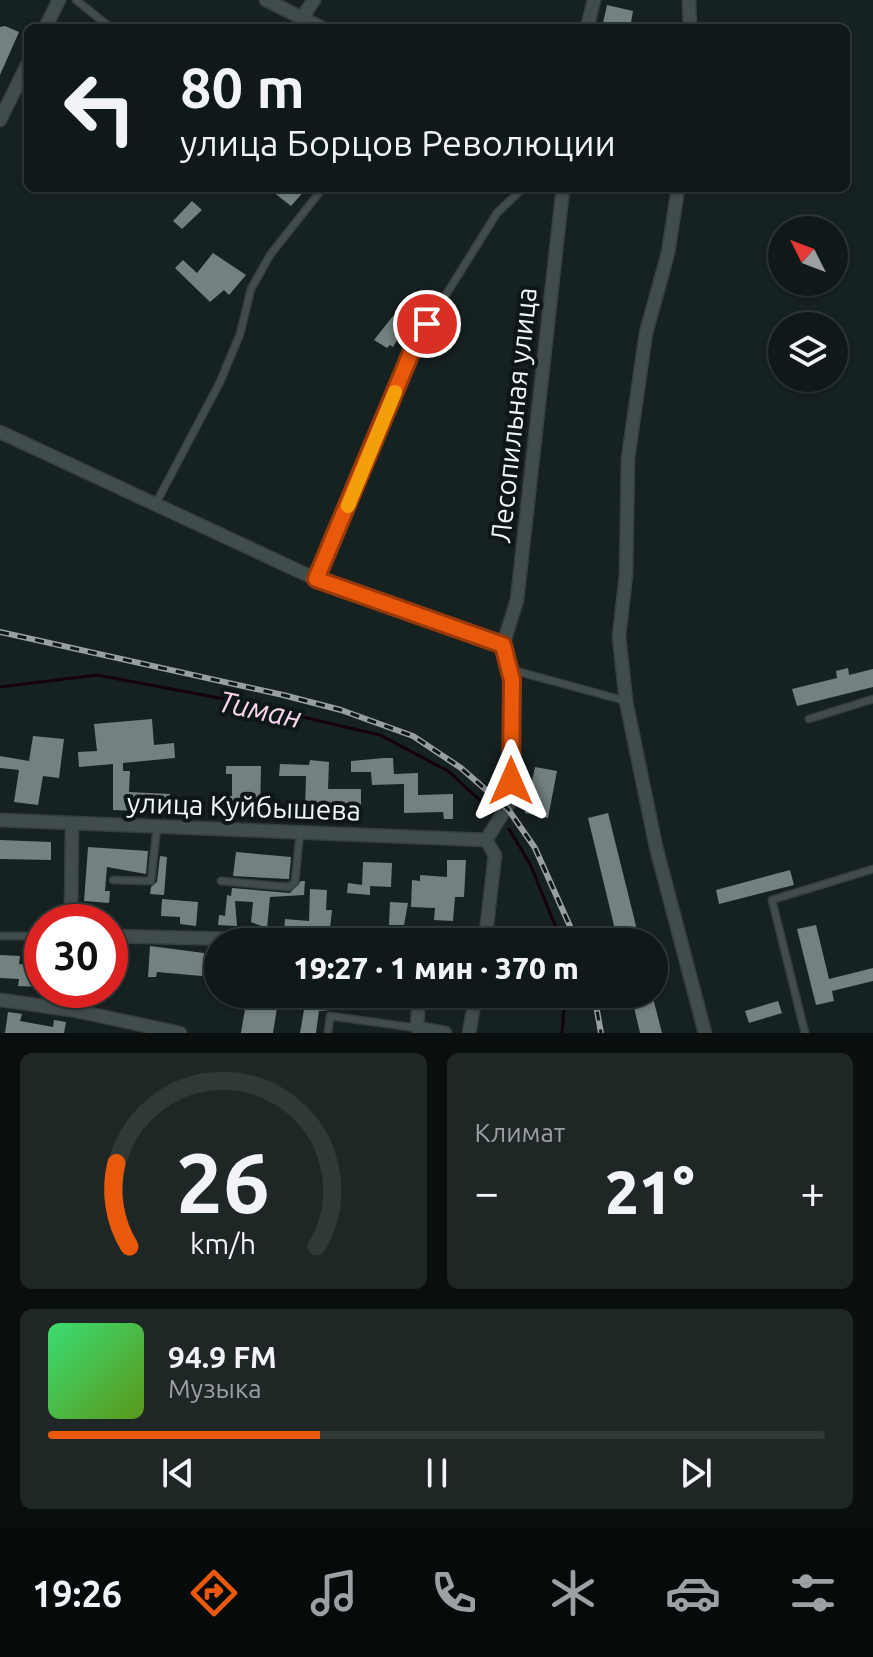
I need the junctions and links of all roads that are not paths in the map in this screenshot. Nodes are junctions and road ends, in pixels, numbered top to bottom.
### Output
1 (59, 0) edge
2 (76, 0) edge
3 (266, 0) edge
4 (314, 0) edge
5 (689, 0) edge
6 (591, 1) edge
7 (303, 16) junction
8 (47, 24) edge
9 (106, 24) edge
10 (316, 24) edge
11 (588, 24) edge
12 (690, 24) edge
13 (24, 71) edge
14 (0, 120) edge
15 (318, 192) edge
16 (519, 192) edge
17 (561, 192) edge
18 (677, 192) edge
19 (0, 432) edge
20 (155, 505) junction
21 (316, 579) junction
22 (503, 645) junction
23 (509, 669) junction
24 (873, 699) edge
25 (626, 701) junction
26 (809, 719) dead end
27 (0, 820) edge
28 (72, 824) junction
29 (157, 827) junction
30 (300, 832) junction
31 (486, 840) junction
32 (873, 869) edge
33 (113, 880) dead end
34 (221, 881) dead end
35 (71, 904) edge
36 (487, 928) edge
37 (0, 936) edge
38 (24, 936) edge
39 (128, 936) edge
40 (204, 938) edge
41 (0, 1000) edge
42 (418, 1008) edge
43 (473, 1008) edge
44 (417, 1028) junction
45 (180, 1033) edge
46 (328, 1033) edge
47 (445, 1033) edge
48 (469, 1033) edge
49 (705, 1033) edge
50 (805, 1033) edge

1 - 8 street
2 - 9 lane
3 - 7 street
4 - 7 street
5 - 12 street
6 - 11 street
7 - 10 street
13 - 14 street
15 - 20 lane
16 - 21 lane
17 - 22 street, Лесопильная улица
18 - 25 street
19 - 20 street
20 - 21 street
21 - 22 street
22 - 23 street
23 - 25 lane
23 - 31 street
24 - 26 lane
25 - 49 street
27 - 28 street, улица Куйбышева
28 - 29 street, улица Куйбышева
28 - 35 street
29 - 30 street, улица Куйбышева
29 - 33 lane
30 - 31 street, улица Куйбышева
30 - 34 lane
31 - 36 street
32 - 50 lane
37 - 38 lane
39 - 40 street
41 - 45 street
42 - 44 street
43 - 48 street
44 - 46 lane
44 - 47 street

